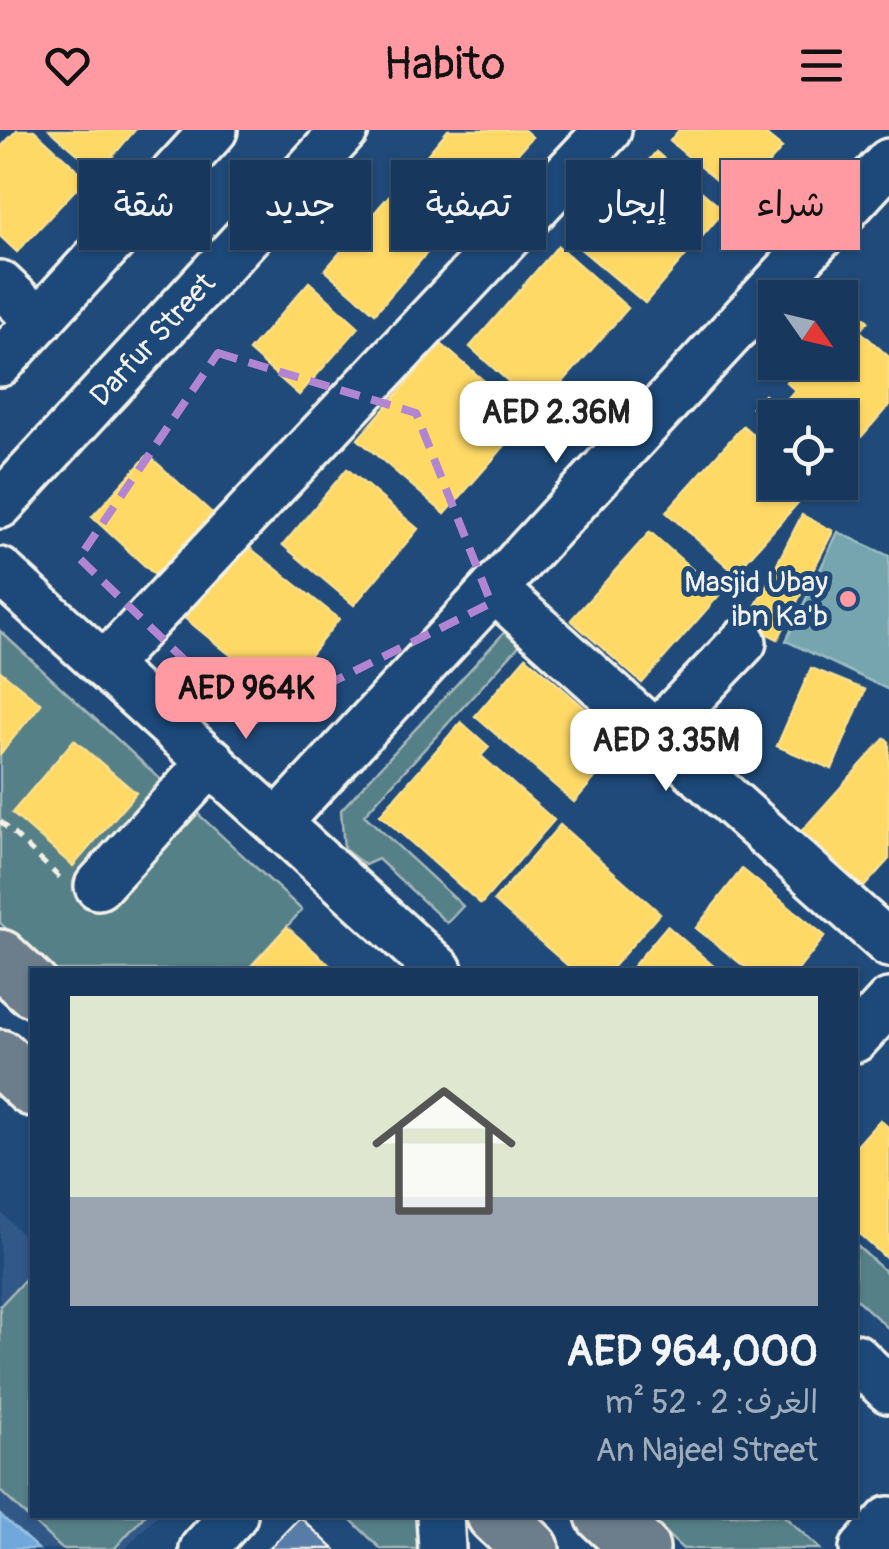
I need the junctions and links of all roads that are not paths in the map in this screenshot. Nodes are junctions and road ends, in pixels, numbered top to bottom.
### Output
1 (214, 130) edge
2 (346, 130) edge
3 (608, 130) edge
4 (889, 162) edge
5 (0, 284) edge
6 (39, 320) junction
7 (0, 363) edge
8 (0, 505) edge
9 (0, 571) edge
10 (494, 589) junction
11 (743, 642) dead end
12 (105, 665) junction
13 (655, 734) junction
14 (212, 761) junction
15 (278, 822) junction
16 (98, 886) road end
17 (889, 944) edge
18 (0, 958) edge
19 (437, 968) edge
20 (30, 986) edge
21 (889, 1002) edge
22 (858, 1036) edge
23 (0, 1058) edge
24 (30, 1086) edge
25 (858, 1360) edge
26 (889, 1390) edge
27 (231, 1518) edge
28 (440, 1518) edge
29 (498, 1518) edge
30 (607, 1518) edge
31 (889, 1520) edge
32 (203, 1549) edge
33 (442, 1549) edge
34 (531, 1549) edge
35 (641, 1549) edge
36 (863, 1549) edge

1 - 6 street
2 - 8 street, Darfur Street
3 - 12 street
4 - 10 street
5 - 6 street
6 - 7 street
9 - 12 street
10 - 13 street
10 - 15 street
11 - 13 street
12 - 14 street
13 - 17 street
14 - 15 street
14 - 16 street
15 - 19 street
18 - 20 main road
21 - 22 street
23 - 24 main road
25 - 26 street
27 - 32 street
28 - 33 street
29 - 34 main road
30 - 35 main road
31 - 36 street

